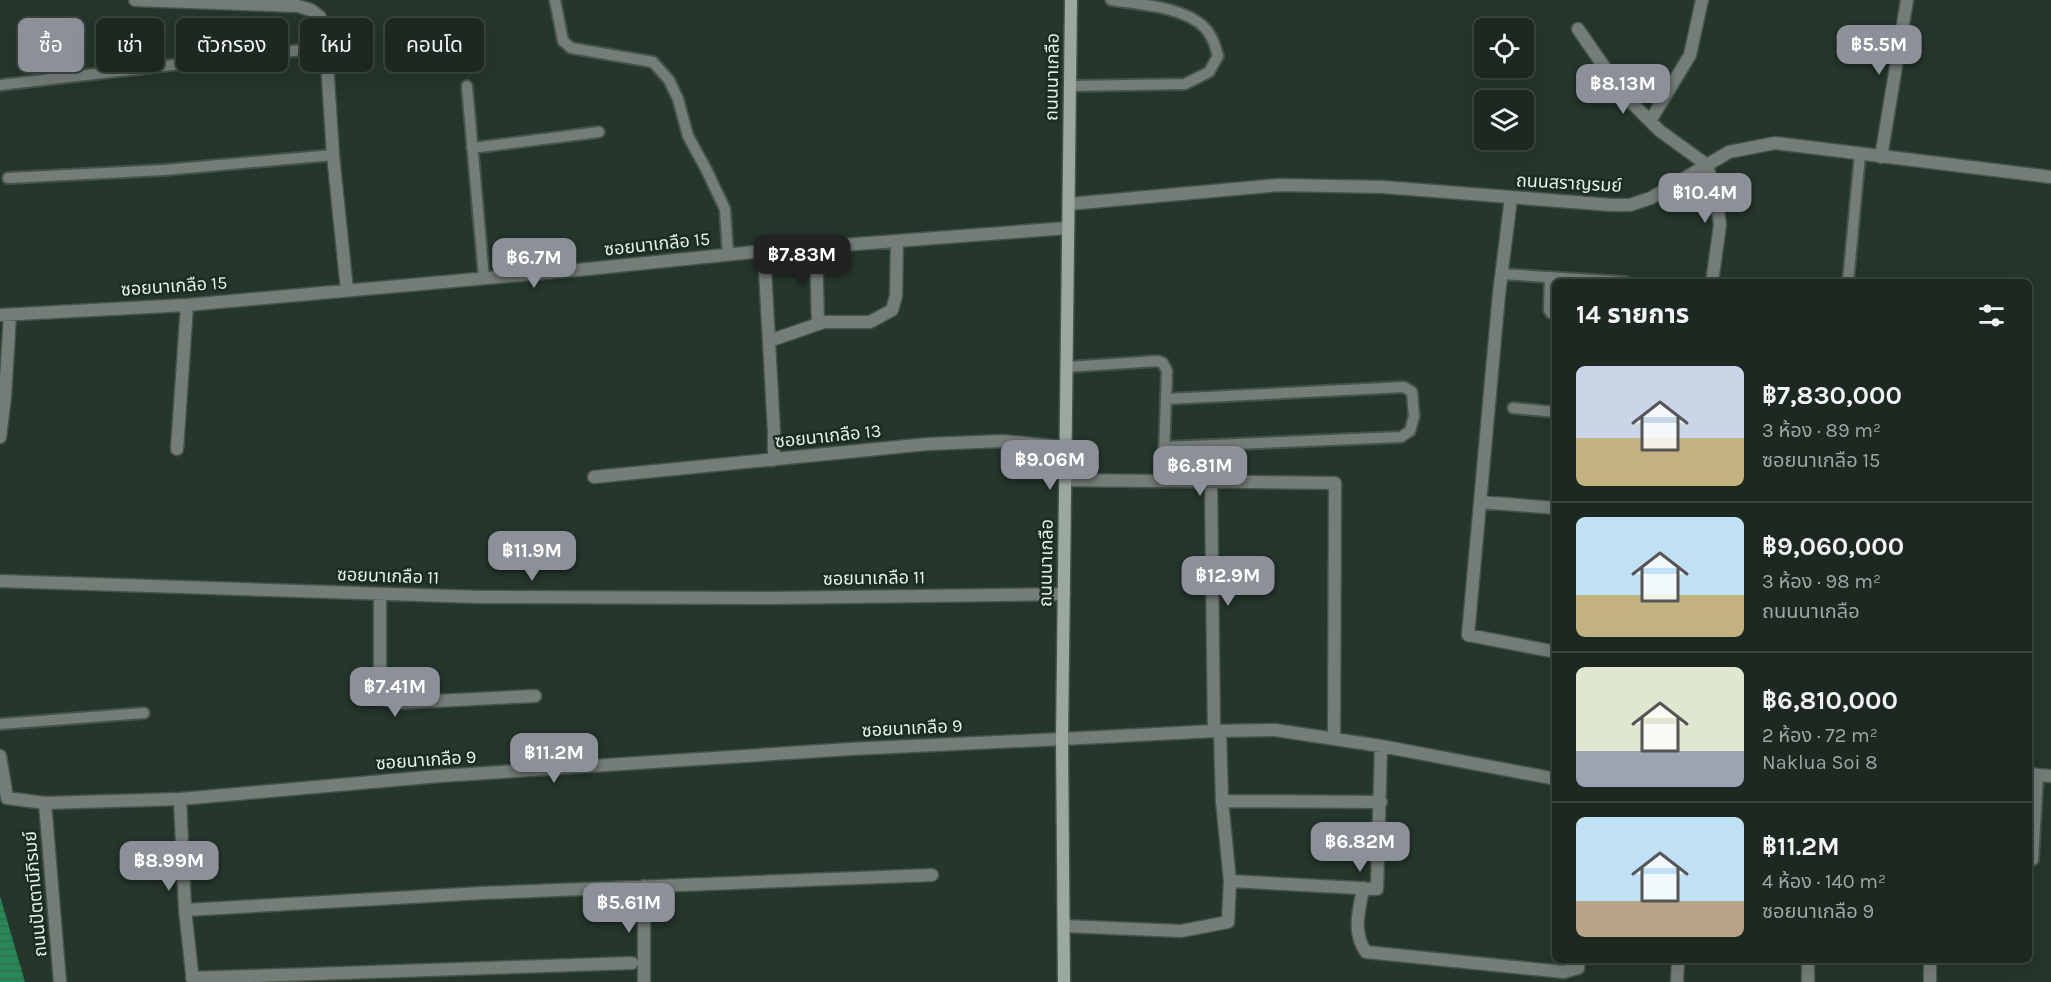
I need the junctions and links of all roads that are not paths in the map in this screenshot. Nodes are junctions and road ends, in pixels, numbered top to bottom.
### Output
1 (135, 0) edge
2 (555, 0) edge
3 (1071, 0) edge
4 (1111, 0) edge
5 (1702, 0) edge
6 (1907, 0) edge
7 (320, 18) edge
8 (1578, 29) dead end
9 (300, 50) edge
10 (328, 72) edge
11 (0, 85) edge
12 (467, 86) dead end
13 (1070, 86) junction
14 (1650, 121) junction
15 (599, 132) dead end
16 (472, 148) junction
17 (1860, 154) junction
18 (333, 155) junction
19 (1881, 157) junction
20 (1707, 165) junction
21 (2051, 177) edge
22 (8, 178) dead end
23 (1511, 198) junction
24 (1069, 204) junction
25 (1067, 228) junction
26 (897, 241) junction
27 (816, 247) junction
28 (764, 251) junction
29 (728, 255) junction
30 (1502, 274) junction
31 (1550, 277) junction
32 (484, 278) junction
33 (1574, 279) edge
34 (1712, 279) edge
35 (1848, 279) edge
36 (347, 290) junction
37 (187, 305) junction
38 (1552, 313) edge
39 (5, 315) edge
40 (818, 324) junction
41 (769, 341) junction
42 (1066, 367) junction
43 (1166, 399) junction
44 (1513, 408) dead end
45 (1552, 412) edge
46 (0, 437) edge
47 (1065, 447) junction
48 (1164, 447) junction
49 (177, 449) dead end
50 (774, 460) junction
51 (594, 477) dead end
52 (1065, 480) junction
53 (1163, 482) junction
54 (1211, 483) junction
55 (1480, 502) junction
56 (1552, 508) edge
57 (0, 581) edge
58 (380, 594) junction
59 (1064, 594) junction
60 (1552, 651) edge
61 (535, 696) dead end
62 (144, 713) dead end
63 (0, 724) edge
64 (1217, 731) junction
65 (1334, 739) junction
66 (1062, 740) junction
67 (1381, 746) junction
68 (0, 756) edge
69 (2034, 774) edge
70 (2051, 776) edge
71 (1552, 778) edge
72 (180, 799) junction
73 (1222, 801) junction
74 (1381, 802) junction
75 (45, 803) junction
76 (2033, 861) dead end
77 (932, 875) dead end
78 (1230, 881) junction
79 (644, 886) junction
80 (1363, 888) junction
81 (185, 909) junction
82 (1064, 926) junction
83 (632, 963) dead end
84 (1579, 963) edge
85 (1678, 963) edge
86 (1808, 963) edge
87 (1930, 963) edge
88 (192, 980) edge
89 (60, 982) edge
90 (644, 982) edge
91 (1064, 982) edge
92 (1677, 982) edge
93 (1808, 982) edge
94 (1930, 982) edge

1 - 7 street
2 - 29 lane
3 - 13 main road, ถนนนาเกลือ
4 - 13 lane
5 - 14 street
6 - 19 street
8 - 14 street
9 - 11 lane
10 - 18 street
12 - 16 lane
13 - 24 main road, ถนนนาเกลือ
14 - 20 street
15 - 16 lane
16 - 32 lane
17 - 19 street, ถนนสราญรมย์
17 - 20 street, ถนนสราญรมย์
17 - 35 lane
18 - 22 lane
18 - 36 street
19 - 21 street, ถนนสราญรมย์
20 - 23 street, ถนนสราญรมย์
20 - 34 street
23 - 24 street, ถนนสราญรมย์
23 - 30 street
24 - 25 main road, ถนนนาเกลือ
25 - 26 street, ซอยนาเกลือ 15
25 - 42 main road, ถนนนาเกลือ
26 - 27 street, ซอยนาเกลือ 15
26 - 40 street
27 - 28 street, ซอยนาเกลือ 15
27 - 40 street
28 - 29 street, ซอยนาเกลือ 15
28 - 41 street
29 - 32 street, ซอยนาเกลือ 15
30 - 31 lane
30 - 55 street
31 - 33 lane
31 - 38 lane
32 - 36 street, ซอยนาเกลือ 15
36 - 37 street, ซอยนาเกลือ 15
37 - 39 street, ซอยนาเกลือ 15
37 - 49 street
39 - 46 street
40 - 41 street
41 - 50 street
42 - 43 lane
42 - 47 main road, ถนนนาเกลือ
43 - 48 lane
43 - 48 lane
44 - 45 lane
47 - 50 street, ซอยนาเกลือ 13
47 - 52 main road, ถนนนาเกลือ
48 - 53 lane
50 - 51 street, ซอยนาเกลือ 13
52 - 53 street
52 - 59 main road, ถนนนาเกลือ
53 - 54 street
54 - 64 street
54 - 65 street
55 - 56 street
55 - 60 street
57 - 58 street, ซอยนาเกลือ 11
58 - 59 street, ซอยนาเกลือ 11
58 - 61 street
59 - 66 main road, ถนนนาเกลือ
62 - 63 lane
64 - 65 street, ซอยนาเกลือ 9
64 - 66 street, ซอยนาเกลือ 9
64 - 73 street
65 - 67 street, ซอยนาเกลือ 9
66 - 72 street, ซอยนาเกลือ 9
66 - 82 main road, ถนนนาเกลือ
67 - 71 street, ซอยนาเกลือ 9
67 - 74 street
68 - 75 street, ซอยนาเกลือ 9
69 - 70 street
69 - 76 lane
72 - 75 street, ซอยนาเกลือ 9
72 - 81 street
73 - 74 street
73 - 78 street
74 - 80 street
75 - 89 street, ถนนปัตตานีภิรมย์
77 - 79 street
78 - 80 street
78 - 82 street
79 - 81 street
79 - 90 street
80 - 84 street
81 - 88 street
82 - 91 main road, ถนนนาเกลือ
83 - 88 street
85 - 92 street
86 - 93 street
87 - 94 street

